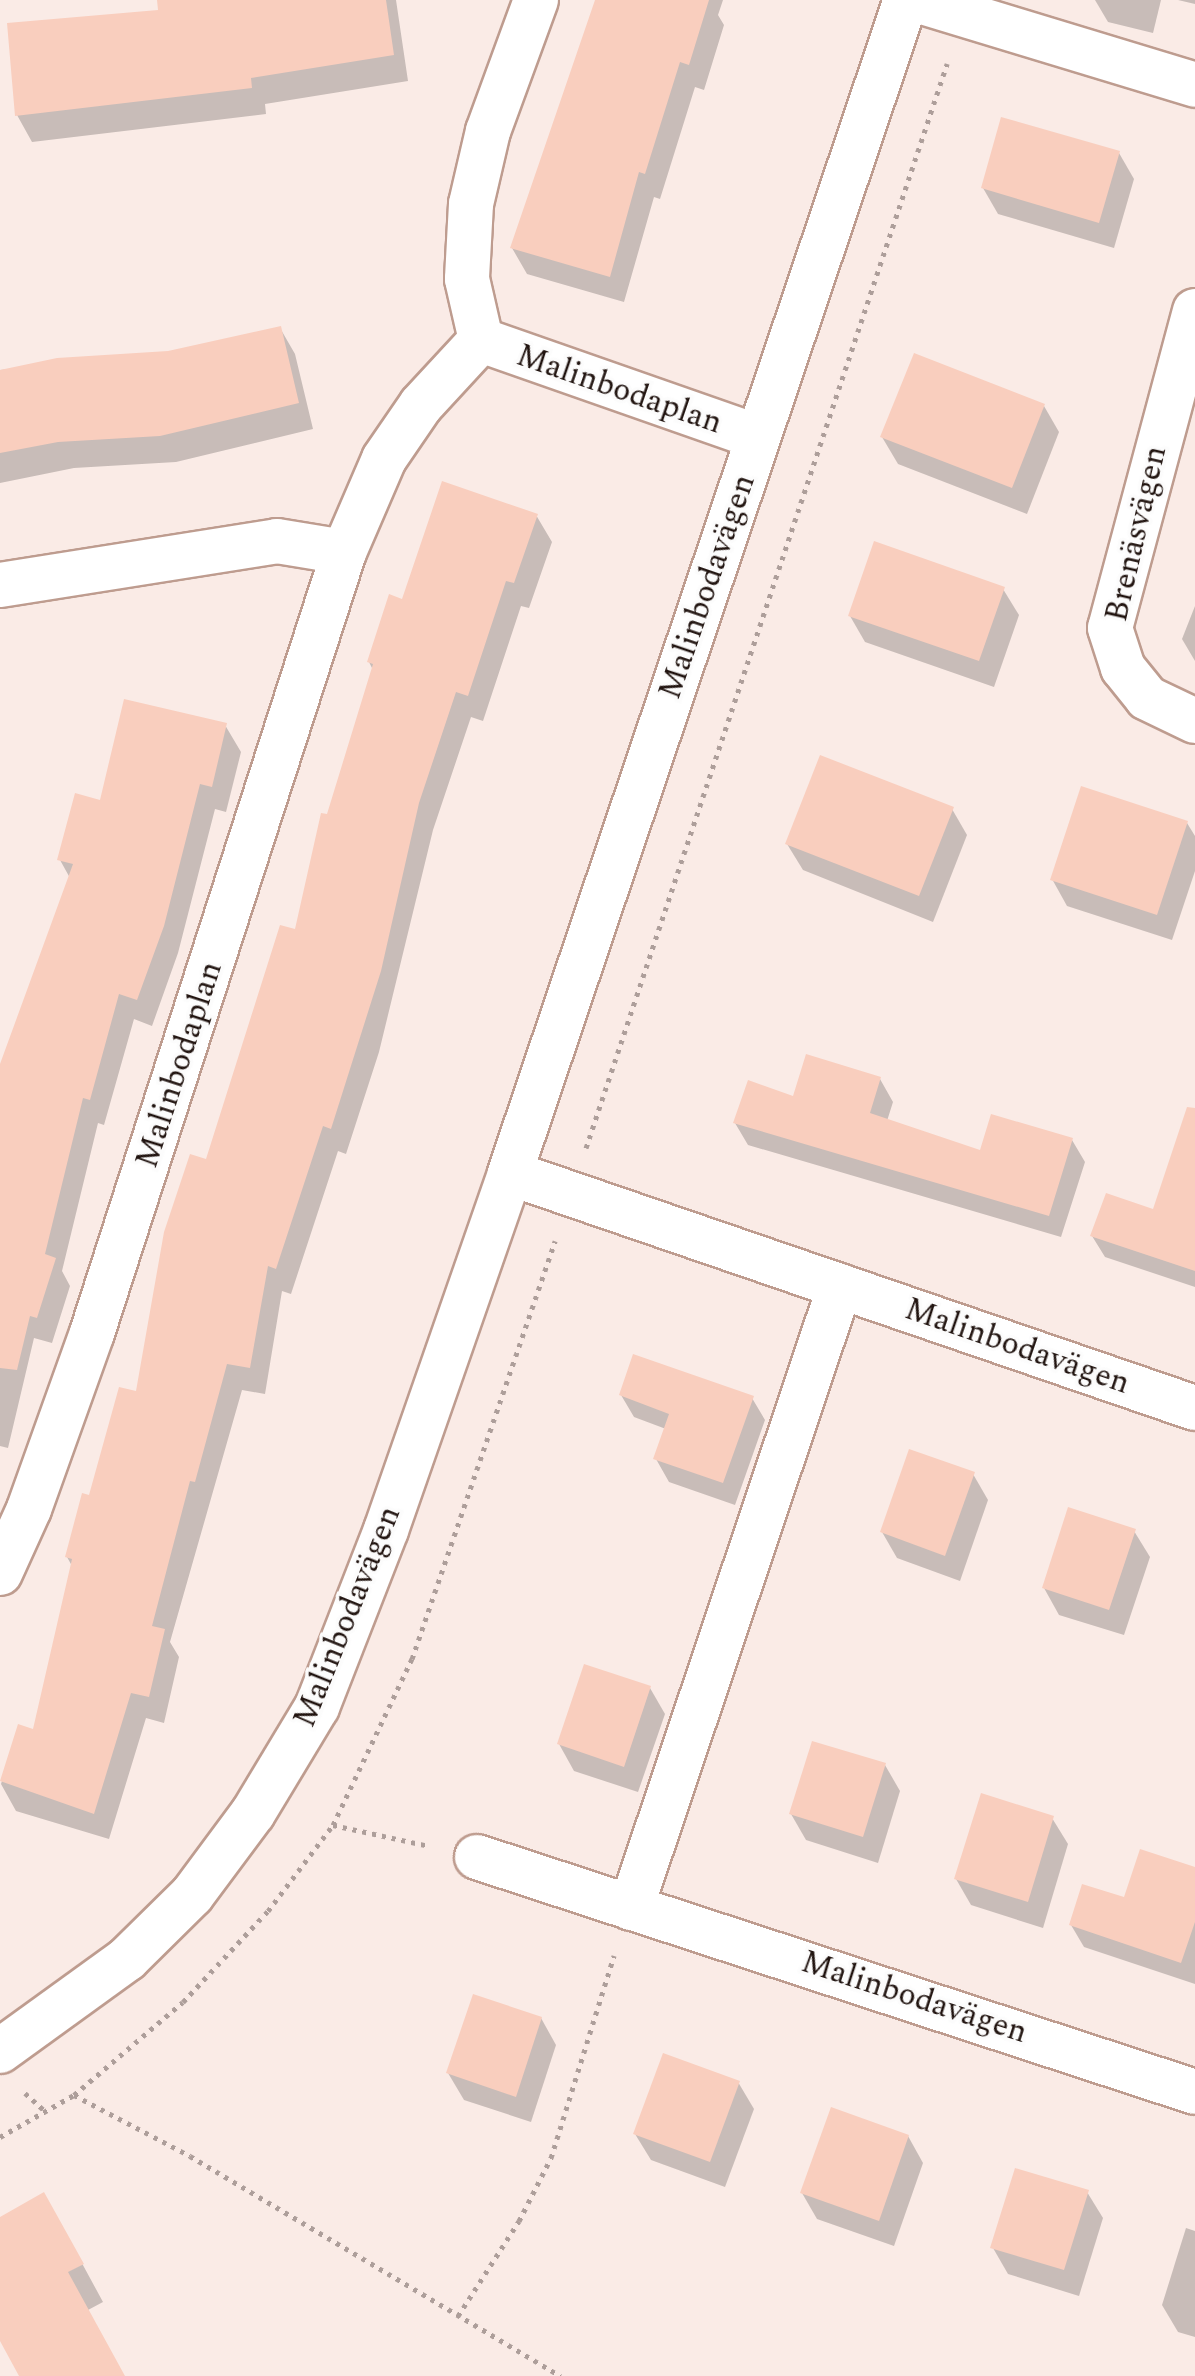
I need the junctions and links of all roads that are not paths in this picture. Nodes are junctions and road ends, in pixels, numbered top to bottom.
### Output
1 (536, 0) edge
2 (906, 0) edge
3 (916, 0) edge
4 (1195, 85) edge
5 (1195, 311) edge
6 (481, 340) junction
7 (758, 437) junction
8 (344, 552) junction
9 (0, 585) edge
10 (1195, 721) edge
11 (510, 1173) junction
12 (840, 1286) junction
13 (1195, 1408) edge
14 (0, 1573) edge
15 (477, 1857) road end
16 (631, 1908) junction
17 (0, 2051) edge
18 (1195, 2092) edge

1 - 6 street, Malinbodaplan
2 - 7 street, Malinbodavägen
3 - 4 street
5 - 10 street, Brenäsvägen
6 - 7 street, Malinbodaplan
6 - 8 street, Malinbodaplan
7 - 11 street, Malinbodavägen
8 - 9 street
8 - 14 street, Malinbodaplan
11 - 12 street, Malinbodavägen
11 - 17 street, Malinbodavägen
12 - 13 street, Malinbodavägen
12 - 16 street
15 - 16 street, Malinbodavägen
16 - 18 street, Malinbodavägen

